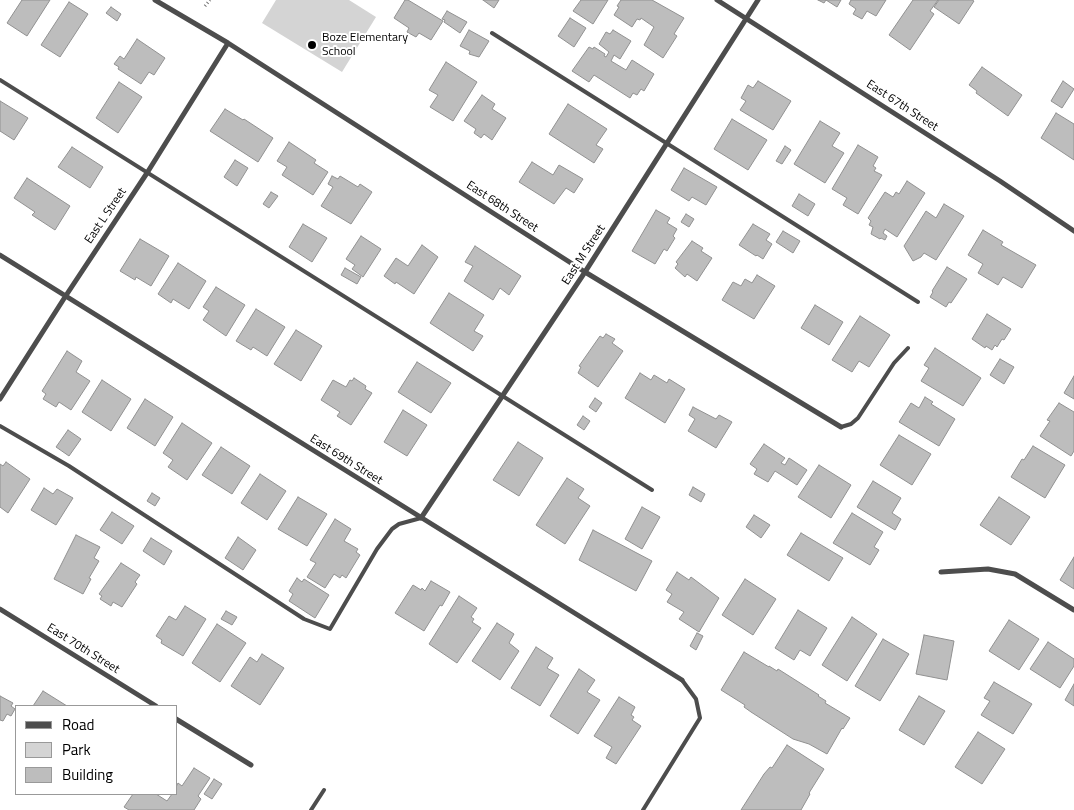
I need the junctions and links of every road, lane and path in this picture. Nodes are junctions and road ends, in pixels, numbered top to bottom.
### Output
1 (155, 0) edge
2 (210, 0) edge
3 (717, 0) edge
4 (758, 0) edge
5 (206, 6) dead end
6 (746, 19) junction
7 (492, 33) dead end
8 (228, 43) junction
9 (0, 80) edge
10 (667, 143) junction
11 (147, 173) junction
12 (1074, 231) edge
13 (0, 256) edge
14 (586, 272) junction
15 (65, 297) junction
16 (918, 302) dead end
17 (908, 348) dead end
18 (502, 396) junction
19 (0, 399) edge
20 (0, 426) edge
21 (841, 427) joint
22 (652, 490) dead end
23 (421, 518) junction
24 (941, 572) dead end
25 (0, 610) edge
26 (1074, 610) edge
27 (682, 680) joint
28 (154, 705) edge
29 (178, 720) edge
30 (251, 765) dead end
31 (324, 790) dead end
32 (312, 810) edge
33 (643, 810) edge

1 - 8 street, East 68th Street
2 - 5 path
3 - 6 street, East 67th Street
4 - 6 street, East M Street
6 - 10 street, East M Street
6 - 12 street, East 67th Street
7 - 10 lane
8 - 11 street, East L Street
8 - 14 street, East 68th Street
9 - 11 lane
10 - 14 street, East M Street
10 - 16 lane
11 - 15 street, East L Street
11 - 18 lane
13 - 15 street, East 69th Street
14 - 18 street, East M Street
14 - 21 street, East 68th Street
15 - 19 street, East L Street
15 - 23 street, East 69th Street
17 - 21 lane
18 - 22 lane
18 - 23 street, East M Street
20 - 23 lane
23 - 27 street, East 69th Street
24 - 26 street
25 - 28 street, East 70th Street
27 - 33 lane
29 - 30 street
31 - 32 lane

